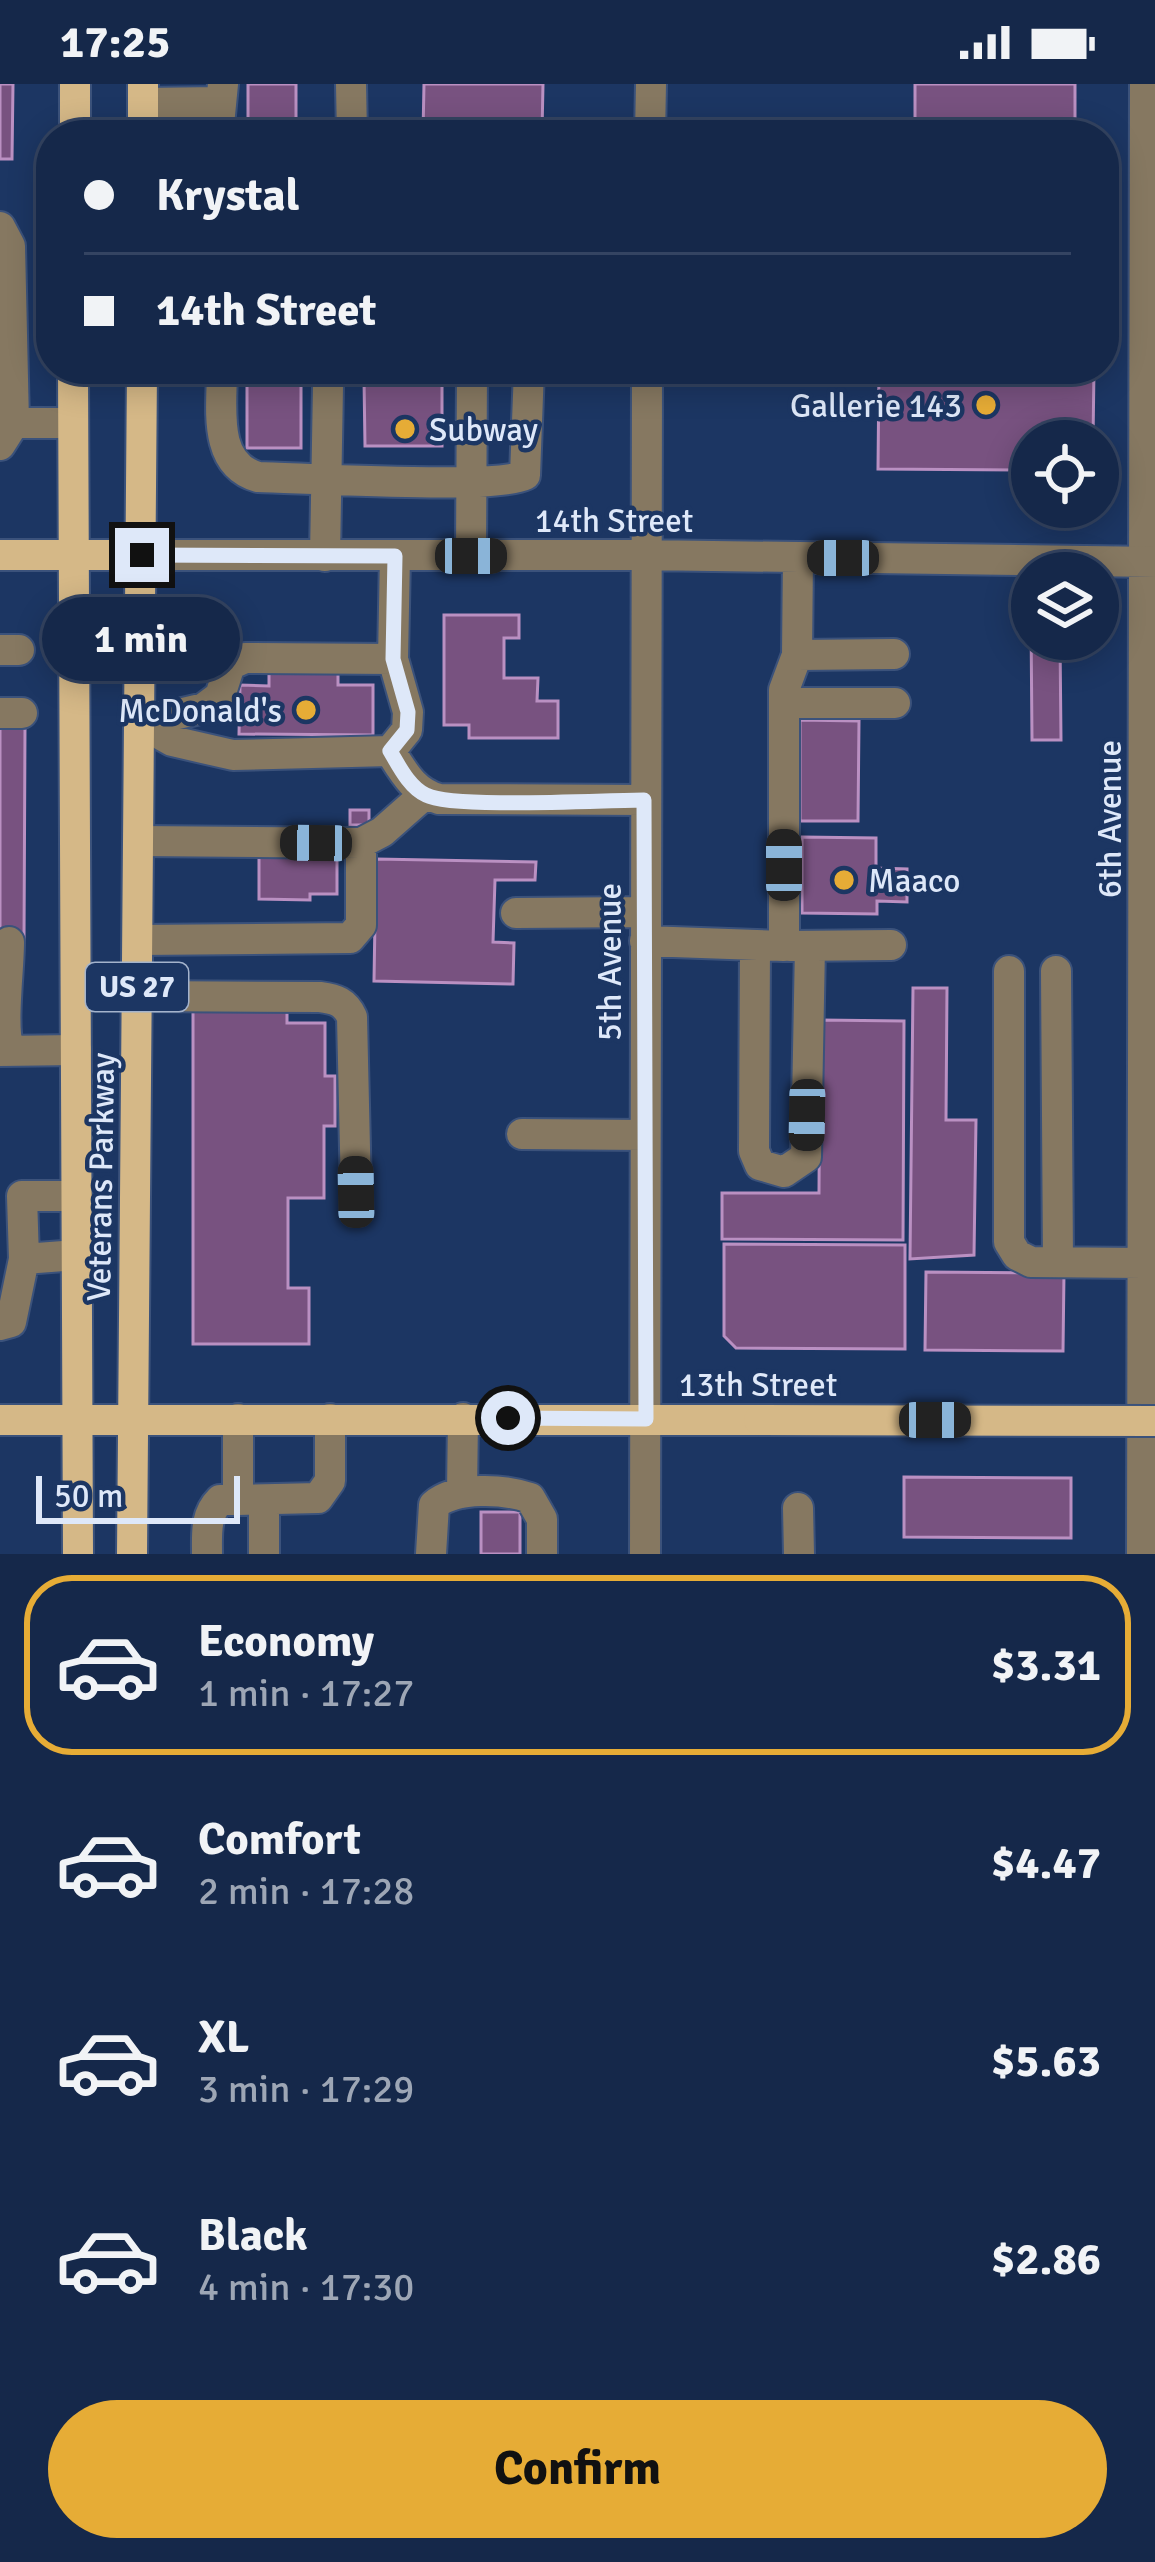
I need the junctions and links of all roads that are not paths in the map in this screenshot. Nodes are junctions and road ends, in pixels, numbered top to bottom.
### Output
1 (75, 84) edge
2 (351, 84) edge
3 (651, 84) edge
4 (1145, 84) edge
5 (143, 93) edge
6 (221, 93) edge
7 (75, 120) edge
8 (352, 120) edge
9 (650, 120) edge
10 (0, 227) edge
11 (74, 384) edge
12 (142, 384) edge
13 (222, 384) edge
14 (472, 384) edge
15 (529, 384) edge
16 (647, 384) edge
17 (328, 386) dead end
18 (73, 423) junction
19 (7, 434) edge
20 (326, 478) junction
21 (472, 481) junction
22 (72, 554) junction
23 (0, 555) edge
24 (142, 555) junction
25 (644, 555) junction
26 (325, 556) junction
27 (395, 556) junction
28 (471, 556) junction
29 (798, 557) junction
30 (1150, 562) edge
31 (894, 654) dead end
32 (797, 655) junction
33 (393, 659) junction
34 (220, 696) junction
35 (896, 703) dead end
36 (784, 704) junction
37 (140, 723) junction
38 (390, 751) junction
39 (220, 752) junction
40 (424, 795) junction
41 (644, 800) junction
42 (139, 841) junction
43 (361, 843) junction
44 (516, 913) dead end
45 (645, 926) junction
46 (138, 940) junction
47 (9, 942) dead end
48 (891, 945) dead end
49 (783, 946) junction
50 (1009, 971) dead end
51 (1056, 971) dead end
52 (137, 996) junction
53 (76, 1050) junction
54 (4, 1051) edge
55 (522, 1134) dead end
56 (645, 1135) junction
57 (11, 1187) edge
58 (356, 1192) dead end
59 (77, 1196) junction
60 (16, 1248) edge
61 (77, 1255) junction
62 (1058, 1262) junction
63 (1142, 1264) junction
64 (1148, 1313) edge
65 (0, 1325) edge
66 (463, 1418) junction
67 (238, 1419) junction
68 (330, 1419) junction
69 (646, 1419) junction
70 (0, 1420) edge
71 (79, 1420) junction
72 (134, 1420) junction
73 (1155, 1421) edge
74 (462, 1493) junction
75 (251, 1500) junction
76 (798, 1508) dead end
77 (1146, 1540) edge
78 (78, 1554) edge
79 (132, 1554) edge
80 (207, 1554) edge
81 (264, 1554) edge
82 (431, 1554) edge
83 (542, 1554) edge
84 (645, 1554) edge
85 (799, 1554) edge

1 - 7 main road
2 - 8 street
3 - 9 street
4 - 30 street, 6th Avenue
5 - 6 street
10 - 19 street
11 - 18 main road, Veterans Parkway / US 27
12 - 24 main road, Veterans Parkway / US 27
13 - 20 street
14 - 21 street
15 - 21 street
16 - 25 street, 5th Avenue
17 - 20 street
18 - 19 street
18 - 22 main road, Veterans Parkway / US 27
20 - 21 street
20 - 26 street
21 - 28 street
22 - 23 main road, 14th Street
22 - 24 main road, 14th Street
22 - 53 main road, Veterans Parkway / US 27
24 - 26 street, 14th Street
24 - 37 main road, Veterans Parkway / US 27
25 - 28 street, 14th Street
25 - 29 street, 14th Street
25 - 41 street, 5th Avenue
26 - 27 street, 14th Street
27 - 28 street, 14th Street
27 - 33 street
29 - 30 street, 14th Street
29 - 32 street
30 - 63 street, 6th Avenue
31 - 32 street
32 - 36 street
33 - 34 street
33 - 38 street
34 - 37 street
34 - 39 street
35 - 36 street
36 - 49 street
37 - 39 street
37 - 42 main road, Veterans Parkway / US 27
38 - 39 street
38 - 40 street
40 - 41 street
40 - 43 street
41 - 45 street, 5th Avenue
42 - 43 street
42 - 46 main road, Veterans Parkway / US 27
43 - 46 street
44 - 45 street
45 - 49 street
45 - 56 street, 5th Avenue
46 - 52 main road, Veterans Parkway / US 27
47 - 54 street
48 - 49 street
49 - 49 street
50 - 62 street
51 - 62 street
52 - 58 street
52 - 72 main road, Veterans Parkway / US 27
53 - 54 street
53 - 59 main road, Veterans Parkway / US 27
55 - 56 street
56 - 69 street, 5th Avenue
57 - 59 street
57 - 60 street
59 - 61 main road, Veterans Parkway / US 27
60 - 61 street
60 - 65 street
61 - 71 main road, Veterans Parkway / US 27
62 - 63 street
63 - 64 street, 6th Avenue
64 - 77 street, 6th Avenue
66 - 68 main road, 13th Street
66 - 69 main road, 13th Street
66 - 74 street
67 - 68 main road, 13th Street
67 - 72 main road, 13th Street
67 - 75 street
68 - 75 street
69 - 73 main road, 13th Street, bridge
69 - 84 street, 5th Avenue
70 - 71 main road, 13th Street
71 - 72 main road, 13th Street
71 - 78 main road, Veterans Parkway / US 27
72 - 79 main road, Veterans Parkway / US 27
74 - 82 street
74 - 83 street
75 - 80 street
75 - 81 street
76 - 85 street

